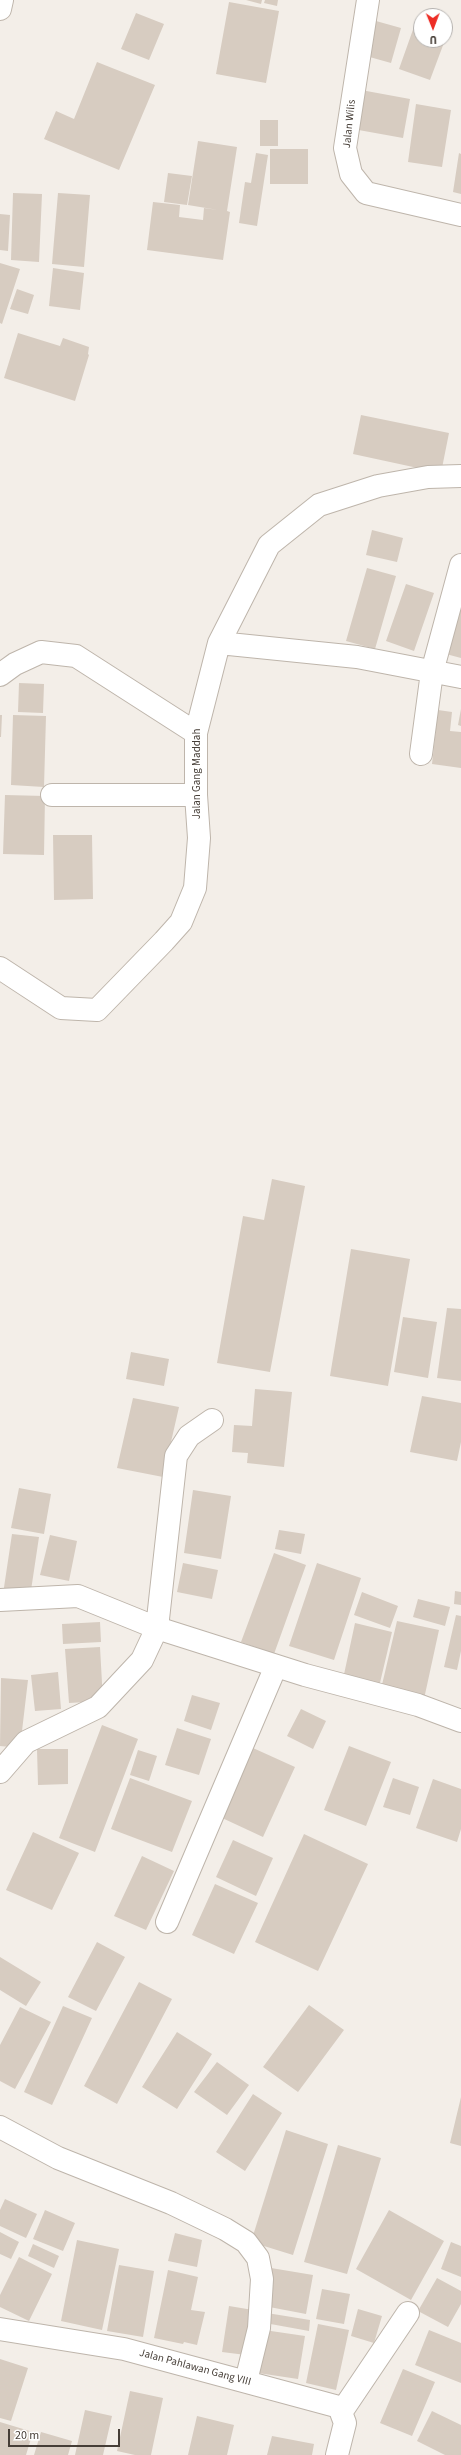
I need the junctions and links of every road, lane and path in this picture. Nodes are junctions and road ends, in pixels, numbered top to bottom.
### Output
1 (2, 0) edge
2 (368, 0) edge
3 (0, 9) edge
4 (461, 215) edge
5 (461, 476) edge
6 (461, 565) edge
7 (219, 643) junction
8 (432, 672) junction
9 (0, 675) edge
10 (461, 677) edge
11 (196, 733) junction
12 (421, 754) dead end
13 (52, 795) dead end
14 (196, 795) junction
15 (0, 968) edge
16 (212, 1420) dead end
17 (0, 1600) edge
18 (157, 1628) junction
19 (276, 1666) junction
20 (461, 1721) edge
21 (0, 1772) edge
22 (167, 1922) dead end
23 (0, 2128) edge
24 (408, 2313) dead end
25 (0, 2329) edge
26 (246, 2381) junction
27 (342, 2411) junction
28 (337, 2455) edge

1 - 3 street
2 - 4 street, Jalan Wilis
5 - 7 street, Jalan Gang Maddah
6 - 8 street
7 - 8 street
7 - 11 street, Jalan Gang Maddah
8 - 10 street
8 - 12 street
9 - 11 street
11 - 14 street, Jalan Gang Maddah
13 - 14 street
14 - 15 street, Jalan Gang Maddah
16 - 18 street
17 - 18 street
18 - 19 street
18 - 21 street
19 - 20 street
19 - 22 street
23 - 26 street
24 - 27 street
25 - 26 street, Jalan Pahlawan Gang VIII
26 - 27 street, Jalan Pahlawan Gang VIII
27 - 28 street

